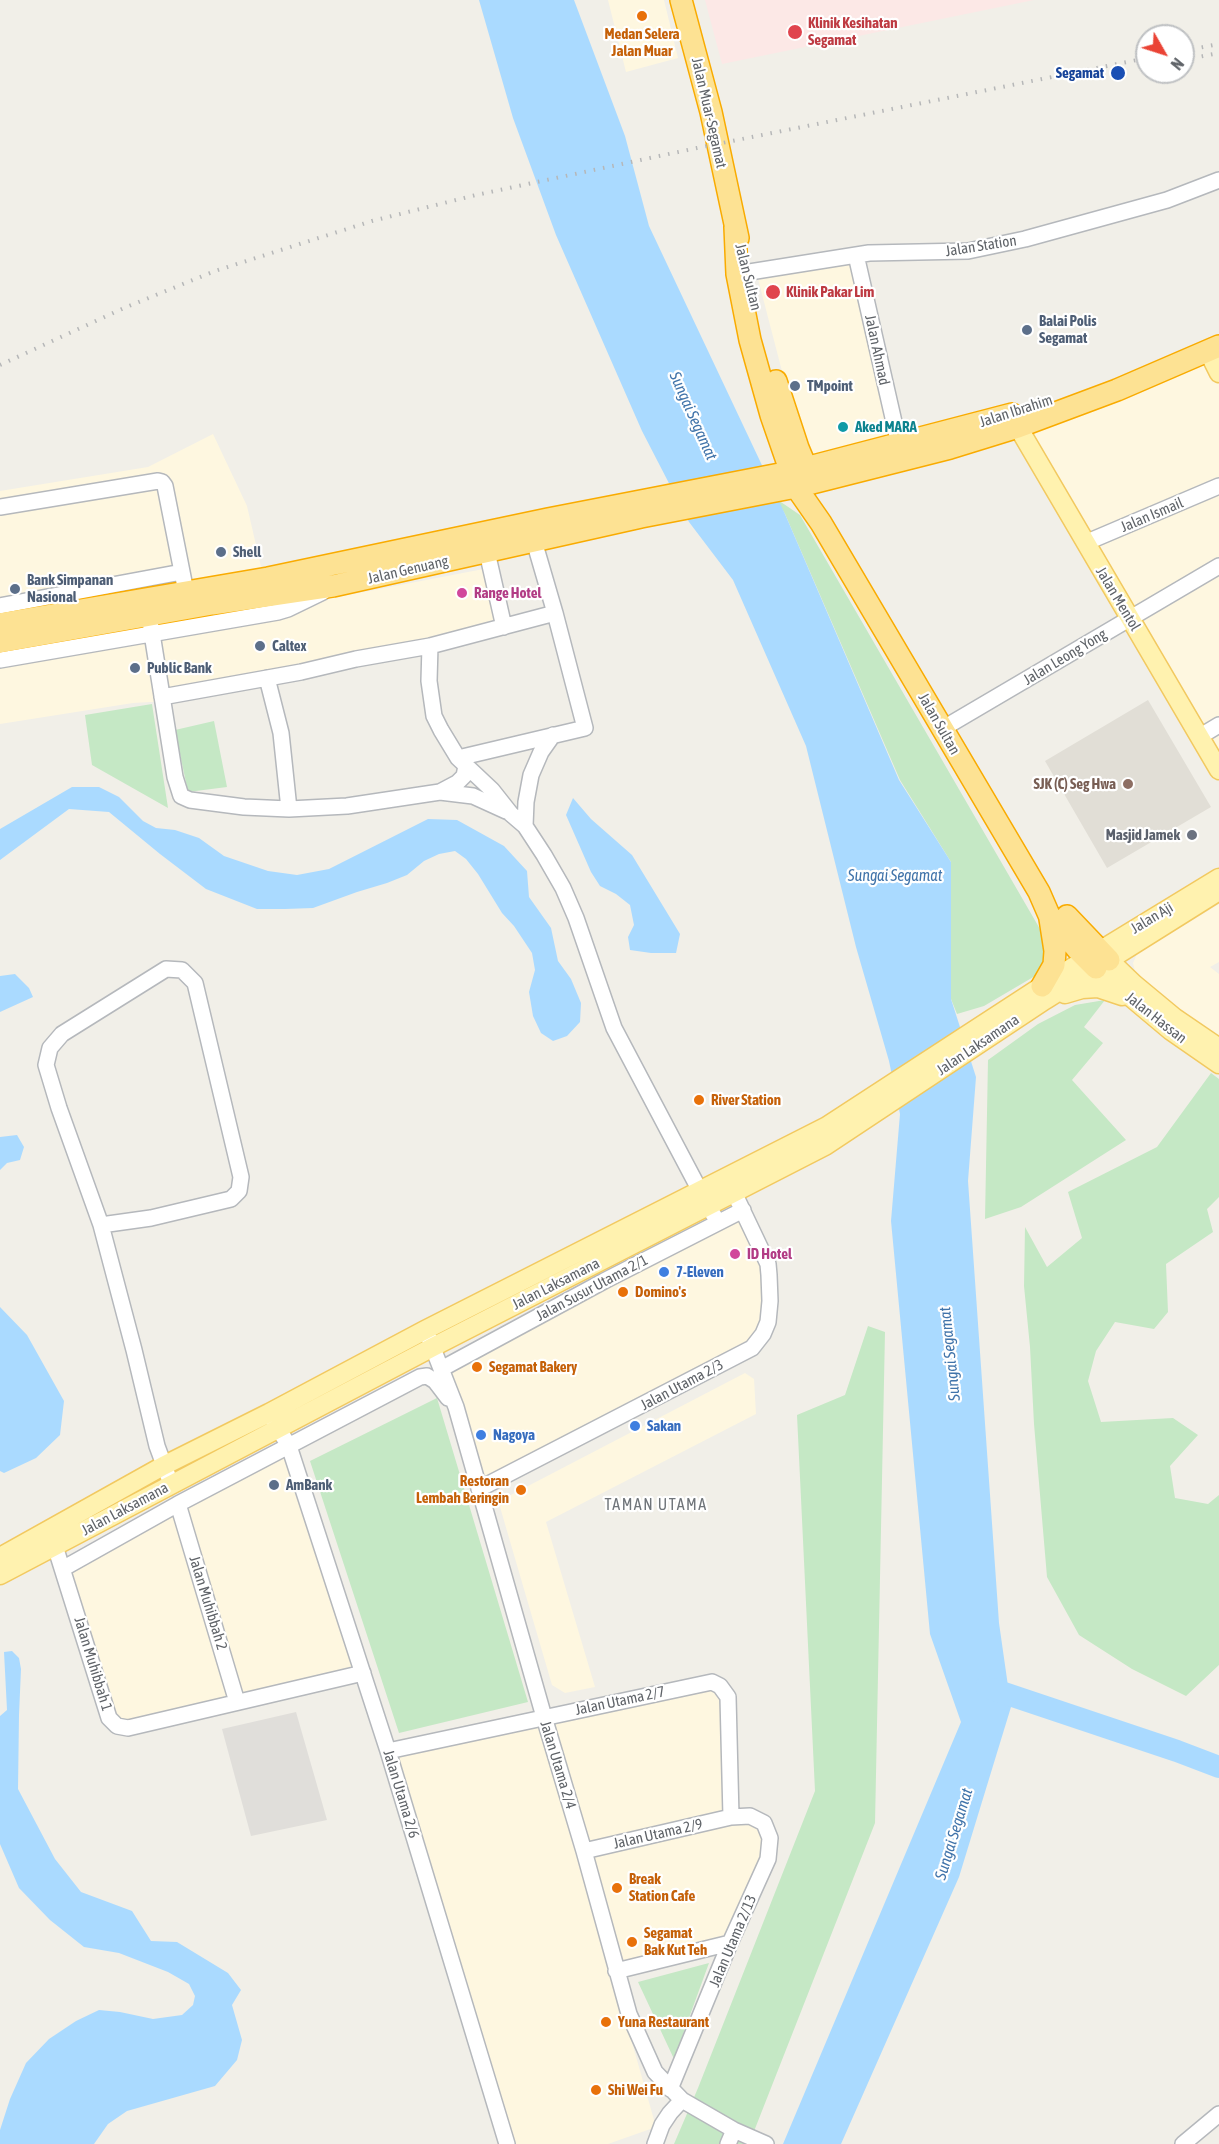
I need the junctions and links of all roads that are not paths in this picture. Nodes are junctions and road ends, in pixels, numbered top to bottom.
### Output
1 (681, 0) edge
2 (1219, 180) edge
3 (735, 227) joint
4 (856, 255) junction
5 (743, 273) junction
6 (1219, 331) edge
7 (1214, 348) edge
8 (1219, 373) edge
9 (1018, 427) junction
10 (899, 444) junction
11 (793, 479) junction
12 (1219, 486) edge
13 (0, 507) edge
14 (636, 511) junction
15 (534, 541) junction
16 (1084, 543) junction
17 (398, 552) junction
18 (487, 552) junction
19 (1219, 566) edge
20 (416, 568) junction
21 (356, 571) junction
22 (184, 582) junction
23 (0, 606) edge
24 (555, 613) junction
25 (1130, 619) junction
26 (0, 624) edge
27 (150, 624) junction
28 (504, 627) junction
29 (0, 642) edge
30 (430, 646) junction
31 (0, 660) edge
32 (267, 678) junction
33 (162, 697) junction
34 (1219, 725) edge
35 (942, 729) junction
36 (554, 735) junction
37 (1199, 737) junction
38 (462, 762) junction
39 (1219, 770) edge
40 (440, 792) junction
41 (289, 809) junction
42 (511, 814) junction
43 (525, 826) junction
44 (1219, 878) edge
45 (1219, 891) edge
46 (1039, 892) junction
47 (1049, 915) junction
48 (1097, 959) junction
49 (1044, 993) junction
50 (1135, 1001) junction
51 (1219, 1048) edge
52 (1219, 1064) edge
53 (730, 1184) junction
54 (704, 1198) junction
55 (743, 1210) junction
56 (718, 1222) junction
57 (101, 1225) junction
58 (425, 1330) junction
59 (433, 1347) junction
60 (443, 1368) junction
61 (456, 1407) junction
62 (268, 1413) junction
63 (279, 1429) junction
64 (289, 1446) junction
65 (163, 1466) junction
66 (171, 1484) junction
67 (479, 1489) junction
68 (178, 1504) junction
69 (55, 1546) junction
70 (0, 1557) edge
71 (64, 1568) junction
72 (0, 1575) edge
73 (363, 1673) junction
74 (237, 1702) junction
75 (544, 1718) junction
76 (388, 1751) junction
77 (731, 1817) junction
78 (584, 1851) junction
79 (730, 1943) junction
80 (616, 1971) junction
81 (670, 2089) junction
82 (682, 2100) junction
83 (1219, 2114) edge
84 (735, 2136) edge
85 (507, 2144) edge
86 (655, 2144) edge
87 (766, 2144) edge
88 (1183, 2144) edge

1 - 3 highway, Jalan Muar-Segamat
2 - 4 street, Jalan Station
3 - 5 highway, Jalan Sultan
4 - 5 street, Jalan Station
4 - 10 street, Jalan Ahmad
5 - 11 highway, Jalan Sultan
6 - 10 highway, Jalan Ibrahim
7 - 8 main road
7 - 9 highway, Jalan Ibrahim
9 - 11 highway, Jalan Ibrahim
9 - 16 main road, Jalan Mentol
10 - 11 highway, Jalan Ibrahim
11 - 14 highway, Jalan Genuang
11 - 35 highway, Jalan Sultan
12 - 16 street, Jalan Ismail
13 - 22 street
14 - 15 highway, Jalan Genuang
14 - 17 highway, Jalan Genuang
15 - 18 highway, Jalan Genuang
15 - 24 street
16 - 25 main road, Jalan Mentol
17 - 20 highway
17 - 21 highway, Jalan Genuang
18 - 20 highway, Jalan Genuang
18 - 28 street
19 - 25 street, Jalan Leong Yong
20 - 21 highway, Jalan Genuang
21 - 22 highway, Jalan Genuang
21 - 27 highway, Jalan Genuang
22 - 23 street
22 - 26 highway, Jalan Genuang
24 - 28 street
24 - 36 street
25 - 35 street, Jalan Leong Yong
25 - 37 main road, Jalan Mentol
27 - 29 highway, Jalan Genuang
27 - 31 street
27 - 33 street
28 - 30 street
30 - 32 street
30 - 38 street
32 - 33 street
32 - 41 street
33 - 41 street
34 - 37 street
35 - 46 highway, Jalan Sultan
36 - 38 street
36 - 43 street
37 - 39 main road, Jalan Mentol
38 - 40 street
38 - 42 street
40 - 41 street
40 - 42 street
42 - 43 street
43 - 54 street
44 - 48 main road, Jalan Aji
45 - 48 main road, Jalan Aji
46 - 47 highway, Jalan Sultan
46 - 48 highway, Jalan Sultan
47 - 48 highway, Jalan Sultan
47 - 49 highway
48 - 49 main road, Jalan Laksamana
48 - 50 main road, Jalan Hassan
48 - 51 main road, Jalan Hassan
49 - 50 main road
49 - 53 main road, Jalan Laksamana
50 - 52 main road, Jalan Hassan
53 - 54 main road, Jalan Laksamana
53 - 55 street, Jalan Utama 2/3
54 - 56 street
54 - 58 main road, Jalan Laksamana
54 - 59 main road, Jalan Laksamana
55 - 56 street, Jalan Susur Utama 2/1
55 - 67 street, Jalan Utama 2/3
56 - 60 street, Jalan Susur Utama 2/1
57 - 57 street
57 - 65 street
58 - 59 street, Jalan Utama 2/4
58 - 62 main road, Jalan Laksamana
59 - 60 street, Jalan Utama 2/4
59 - 63 main road, Jalan Laksamana
60 - 61 street, Jalan Utama 2/4
61 - 64 street
61 - 67 street, Jalan Utama 2/4
62 - 63 street, Jalan Utama 2/6
62 - 65 main road, Jalan Laksamana
63 - 64 street, Jalan Utama 2/6
63 - 66 main road, Jalan Laksamana
64 - 68 street
64 - 73 street, Jalan Utama 2/6
65 - 66 street
65 - 70 main road, Jalan Laksamana
66 - 69 main road, Jalan Laksamana
67 - 75 street, Jalan Utama 2/4
68 - 71 street
68 - 74 street, Jalan Muhibbah 2
69 - 71 street, Jalan Muhibbah 1
69 - 72 main road, Jalan Laksamana
71 - 74 street, Jalan Muhibbah 1
73 - 74 street, Jalan Muhibbah 1
73 - 76 street, Jalan Utama 2/6
75 - 76 street, Jalan Utama 2/7
75 - 77 street, Jalan Utama 2/7
75 - 78 street, Jalan Utama 2/4
76 - 85 street, Jalan Utama 2/6
77 - 78 street, Jalan Utama 2/9
77 - 79 street, Jalan Utama 2/13
78 - 80 street, Jalan Utama 2/4
79 - 80 street
79 - 81 street, Jalan Utama 2/13
80 - 81 street, Jalan Utama 2/4
81 - 82 street, Jalan Utama 2/4
82 - 84 street, Jalan Utama 2/4
82 - 86 street
83 - 88 street
84 - 87 street, Jalan Utama 2/4

